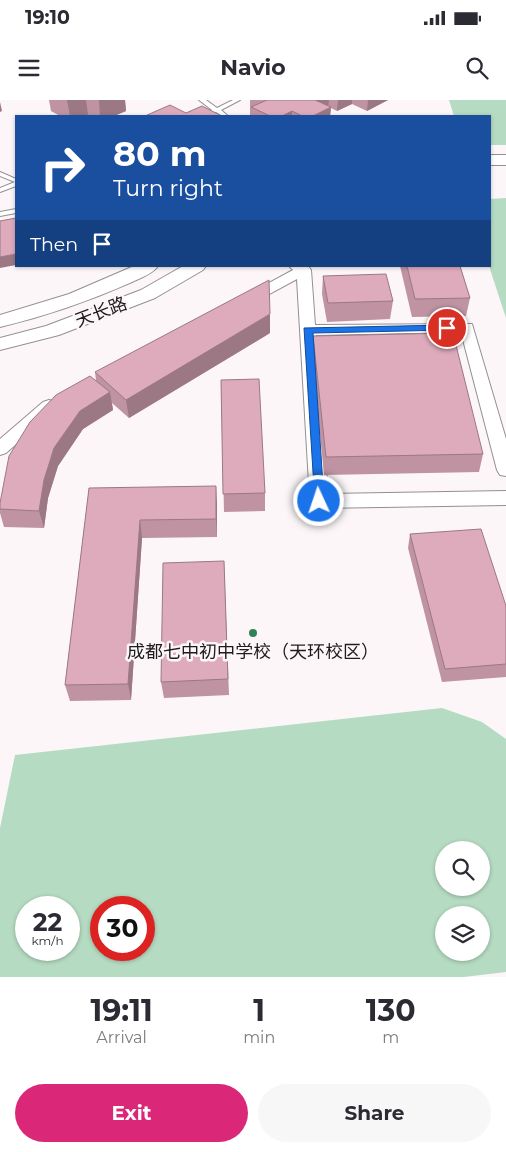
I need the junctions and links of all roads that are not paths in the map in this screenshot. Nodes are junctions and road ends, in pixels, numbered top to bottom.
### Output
1 (202, 100) edge
2 (237, 100) edge
3 (217, 110) junction
4 (200, 115) edge
5 (224, 115) edge
6 (491, 160) edge
7 (506, 160) edge
8 (506, 173) edge
9 (0, 174) edge
10 (491, 174) edge
11 (15, 182) edge
12 (15, 183) edge
13 (0, 190) edge
14 (15, 211) edge
15 (0, 214) edge
16 (147, 267) edge
17 (195, 267) edge
18 (300, 268) edge
19 (234, 307) edge
20 (0, 321) edge
21 (308, 330) junction
22 (0, 344) edge
23 (59, 400) edge
24 (0, 449) edge
25 (506, 470) edge
26 (506, 498) edge

1 - 3 lane
2 - 3 lane
3 - 4 lane
3 - 5 lane
6 - 7 street
8 - 10 street
9 - 11 lane
12 - 13 lane
14 - 15 lane
16 - 20 street, 天长路
17 - 22 street, 天长路
18 - 19 street
18 - 21 street
21 - 25 street
21 - 26 street
23 - 24 street

